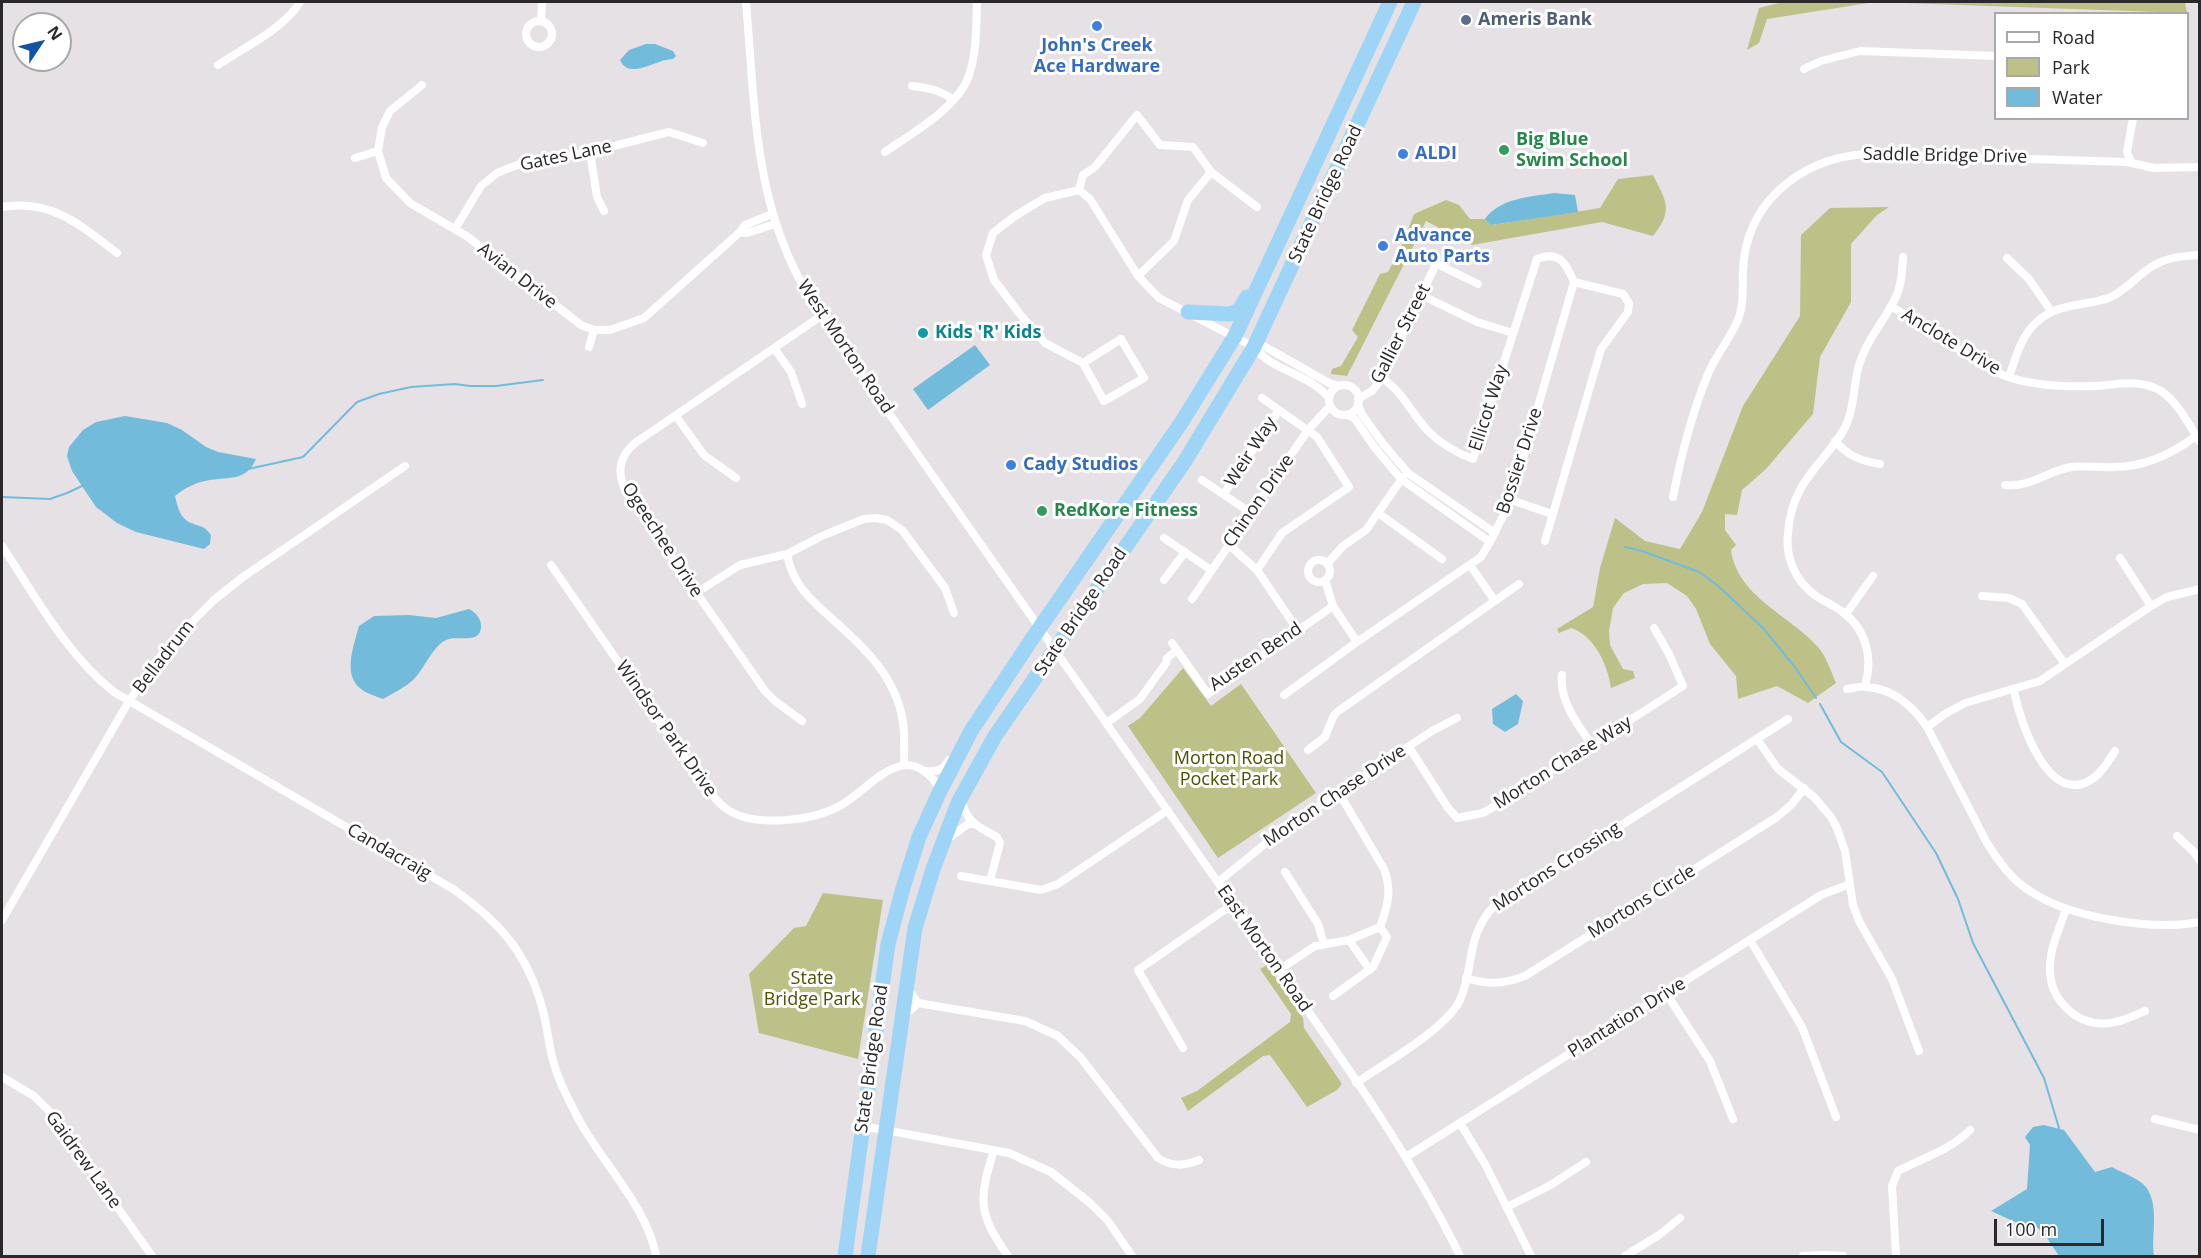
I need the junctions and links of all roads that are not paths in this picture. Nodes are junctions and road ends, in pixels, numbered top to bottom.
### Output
1 (300, 2) edge
2 (542, 2) edge
3 (746, 2) edge
4 (977, 2) edge
5 (1389, 2) edge
6 (1414, 2) edge
7 (541, 21) dead end
8 (1994, 56) edge
9 (218, 65) dead end
10 (1804, 69) dead end
11 (422, 85) dead end
12 (912, 86) dead end
13 (953, 100) junction
14 (2133, 120) edge
15 (703, 143) dead end
16 (378, 152) junction
17 (590, 152) junction
18 (885, 152) dead end
19 (355, 158) dead end
20 (2130, 162) junction
21 (2199, 167) edge
22 (1211, 172) junction
23 (1079, 190) junction
24 (2, 207) edge
25 (1257, 207) dead end
26 (604, 212) dead end
27 (772, 214) junction
28 (775, 224) junction
29 (455, 229) junction
30 (740, 232) junction
31 (1277, 247) junction
32 (117, 253) dead end
33 (1417, 254) dead end
34 (2199, 255) edge
35 (1904, 256) dead end
36 (2007, 258) dead end
37 (1436, 264) junction
38 (1138, 276) junction
39 (1574, 282) junction
40 (1478, 284) dead end
41 (1421, 294) junction
42 (1891, 306) junction
43 (2051, 311) junction
44 (1188, 312) junction
45 (821, 316) junction
46 (594, 330) junction
47 (1513, 333) junction
48 (1235, 336) junction
49 (589, 347) dead end
50 (1254, 347) junction
51 (774, 348) junction
52 (1083, 363) junction
53 (2009, 377) junction
54 (1382, 378) junction
55 (1339, 386) junction
56 (1262, 398) dead end
57 (1358, 401) junction
58 (1330, 402) junction
59 (802, 404) dead end
60 (1279, 410) junction
61 (1348, 415) junction
62 (676, 416) junction
63 (1308, 430) junction
64 (2198, 439) edge
65 (1835, 441) junction
66 (1880, 464) dead end
67 (405, 466) dead end
68 (1404, 476) junction
69 (736, 478) dead end
70 (1202, 480) dead end
71 (2005, 485) dead end
72 (1224, 494) junction
73 (1673, 497) dead end
74 (1510, 500) junction
75 (1251, 513) junction
76 (1378, 513) junction
77 (1552, 514) junction
78 (1495, 533) junction
79 (1164, 538) dead end
80 (1545, 541) dead end
81 (1490, 542) junction
82 (1229, 544) junction
83 (2, 546) edge
84 (1185, 552) junction
85 (787, 554) junction
86 (2120, 558) dead end
87 (1442, 559) dead end
88 (1328, 564) junction
89 (551, 565) dead end
90 (1470, 565) junction
91 (1211, 570) junction
92 (1257, 570) junction
93 (1873, 576) dead end
94 (1164, 580) dead end
95 (1325, 580) junction
96 (1519, 584) dead end
97 (2199, 589) edge
98 (696, 593) junction
99 (1982, 596) dead end
100 (1192, 599) dead end
101 (1495, 601) junction
102 (1333, 606) junction
103 (2151, 606) junction
104 (954, 613) dead end
105 (1846, 614) junction
106 (1041, 627) junction
107 (1654, 628) dead end
108 (1298, 629) junction
109 (1357, 642) junction
110 (1056, 648) junction
111 (2065, 664) junction
112 (1562, 675) dead end
113 (1865, 686) junction
114 (1847, 689) dead end
115 (2013, 690) junction
116 (1284, 695) dead end
117 (129, 702) junction
118 (990, 702) junction
119 (1457, 718) dead end
120 (1788, 720) dead end
121 (802, 721) dead end
122 (1107, 722) junction
123 (1927, 727) junction
124 (1757, 739) junction
125 (1592, 746) junction
126 (1408, 747) junction
127 (1308, 750) dead end
128 (2115, 751) dead end
129 (904, 765) junction
130 (926, 771) junction
131 (1804, 788) junction
132 (939, 793) junction
133 (1339, 793) junction
134 (962, 795) junction
135 (1168, 810) junction
136 (973, 824) junction
137 (2177, 836) dead end
138 (942, 845) junction
139 (2199, 861) edge
140 (1285, 872) dead end
141 (961, 876) dead end
142 (990, 881) junction
143 (1218, 882) junction
144 (1850, 884) junction
145 (1233, 904) junction
146 (2066, 909) junction
147 (2, 920) edge
148 (2199, 922) edge
149 (1380, 927) junction
150 (1349, 940) junction
151 (1750, 940) junction
152 (1324, 944) junction
153 (1279, 970) junction
154 (1370, 970) junction
155 (1466, 978) junction
156 (906, 987) junction
157 (1666, 993) junction
158 (1333, 996) dead end
159 (914, 1007) junction
160 (2145, 1011) dead end
161 (1183, 1048) dead end
162 (1919, 1050) dead end
163 (2, 1077) edge
164 (1356, 1083) junction
165 (893, 1084) junction
166 (1836, 1117) dead end
167 (1732, 1119) dead end
168 (2154, 1119) dead end
169 (1460, 1123) junction
170 (863, 1126) junction
171 (886, 1130) junction
172 (1970, 1130) dead end
173 (2199, 1130) edge
174 (994, 1149) junction
175 (1406, 1157) junction
176 (1199, 1160) dead end
177 (1586, 1162) dead end
178 (1507, 1207) junction
179 (1680, 1218) dead end
180 (1838, 1256) edge
181 (152, 1257) edge
182 (656, 1257) edge
183 (845, 1257) edge
184 (868, 1257) edge
185 (1008, 1257) edge
186 (1132, 1257) edge
187 (1460, 1257) edge
188 (1531, 1257) edge
189 (1625, 1257) edge
190 (1803, 1257) edge
191 (1896, 1257) edge

1 - 9 street
2 - 7 street
3 - 27 street, West Morton Road
4 - 13 street
5 - 31 highway, State Bridge Road
6 - 50 highway, State Bridge Road
8 - 10 street
11 - 16 street
12 - 13 street
13 - 18 street
14 - 20 street
15 - 17 street, Gates Lane
16 - 19 street
16 - 29 street, Avian Drive
17 - 26 street
17 - 29 street, Gates Lane
20 - 21 street, Saddle Bridge Drive
20 - 73 street, Saddle Bridge Drive
22 - 23 street
22 - 25 street
22 - 38 street
23 - 38 street
23 - 52 street
24 - 32 street
27 - 28 street, West Morton Road
27 - 30 street
28 - 30 street
28 - 45 street, West Morton Road
29 - 46 street, Avian Drive
30 - 46 street
31 - 44 highway, State Bridge Road
31 - 48 highway, State Bridge Road
33 - 37 street
34 - 43 street
35 - 42 street
36 - 43 street
37 - 40 street
37 - 41 street, Gallier Street
38 - 44 street
39 - 47 street, Ellicot Way
39 - 74 street, Bossier Drive
39 - 77 street
41 - 47 street
41 - 54 street, Gallier Street
42 - 53 street, Anclote Drive
42 - 65 street
43 - 53 street
44 - 48 street
45 - 51 street, Ogeechee Drive
45 - 106 street, West Morton Road
46 - 49 street
47 - 54 street, Ellicot Way
48 - 50 street
48 - 106 highway, State Bridge Road
50 - 55 street
50 - 58 street
50 - 110 highway, State Bridge Road
51 - 59 street
51 - 62 street, Ogeechee Drive
52 - 52 street
53 - 64 street, Anclote Drive
54 - 57 street, Gallier Street
55 - 57 street, Gallier Street
55 - 58 street
56 - 60 street
57 - 61 street, Gallier Street
57 - 68 street
58 - 61 street
58 - 63 street, Chinon Drive
60 - 63 street
60 - 72 street, Weir Way
61 - 68 street
62 - 69 street
62 - 98 street, Ogeechee Drive
63 - 75 street, Chinon Drive
63 - 92 street
64 - 71 street
65 - 66 street
65 - 105 street
67 - 117 street, Belladrum
68 - 76 street
68 - 78 street
68 - 81 street
70 - 72 street
72 - 75 street
74 - 77 street
74 - 78 street, Bossier Drive
75 - 82 street, Chinon Drive
76 - 87 street
76 - 88 street
77 - 80 street
78 - 81 street, Bossier Drive
79 - 84 street
81 - 90 street, Bossier Drive
82 - 91 street, Chinon Drive
82 - 92 street
83 - 117 street, Candacraig
84 - 91 street
84 - 94 street
85 - 98 street
85 - 104 street
85 - 129 street
86 - 103 street
88 - 95 street
88 - 95 street
89 - 129 street, Windsor Park Drive
90 - 101 street
90 - 109 street, Bossier Drive
91 - 100 street, Chinon Drive
92 - 108 street
93 - 105 street
95 - 102 street
96 - 101 street
97 - 103 street
98 - 121 street, Ogeechee Drive
99 - 111 street
101 - 127 street
102 - 108 street, Austen Bend
102 - 109 street
103 - 111 street
105 - 113 street
106 - 110 street, West Morton Road
106 - 118 highway, State Bridge Road
107 - 125 street, Morton Chase Way
108 - 122 street, Austen Bend
109 - 116 street, Bossier Drive
110 - 122 street, East Morton Road
110 - 134 highway, State Bridge Road
111 - 115 street
112 - 125 street
113 - 114 street
113 - 123 street
115 - 123 street
115 - 128 street
117 - 147 street, Belladrum
117 - 182 street, Candacraig
118 - 130 street, State Bridge Road
118 - 132 highway, State Bridge Road
119 - 126 street, Morton Chase Drive
120 - 124 street, Mortons Crossing
122 - 135 street, East Morton Road
123 - 146 street
124 - 131 street
124 - 155 street, Mortons Crossing
125 - 126 street, Morton Chase Way
126 - 133 street, Morton Chase Drive
129 - 130 street
130 - 132 street
131 - 144 street
131 - 155 street, Mortons Circle
132 - 170 highway, State Bridge Road
133 - 143 street, Morton Chase Drive
133 - 149 street
134 - 136 street
134 - 138 highway, State Bridge Road
135 - 142 street
135 - 143 street, East Morton Road
136 - 138 street
136 - 142 street
137 - 139 street
138 - 156 highway, State Bridge Road
140 - 152 street
141 - 142 street
143 - 145 street, East Morton Road
144 - 151 street, Plantation Drive
144 - 162 street
145 - 153 street, East Morton Road
145 - 161 street
146 - 148 street
146 - 160 street
149 - 150 street
149 - 154 street
150 - 152 street
150 - 154 street
151 - 157 street, Plantation Drive
151 - 166 street
152 - 153 street
153 - 164 street, East Morton Road
154 - 158 street
155 - 164 street, Mortons Crossing
156 - 159 street
156 - 165 highway, State Bridge Road
157 - 167 street
157 - 169 street, Plantation Drive
159 - 165 highway, State Bridge Road
159 - 176 street
163 - 181 street, Gaidrew Lane
164 - 175 street, East Morton Road
165 - 171 highway, State Bridge Road
168 - 173 street
169 - 175 street, Plantation Drive
169 - 178 street
170 - 171 street
170 - 183 highway, State Bridge Road
171 - 174 street
171 - 184 highway, State Bridge Road
172 - 191 street
174 - 185 street
174 - 186 street
175 - 187 street, East Morton Road
177 - 178 street
178 - 188 street
179 - 189 street
180 - 190 street

